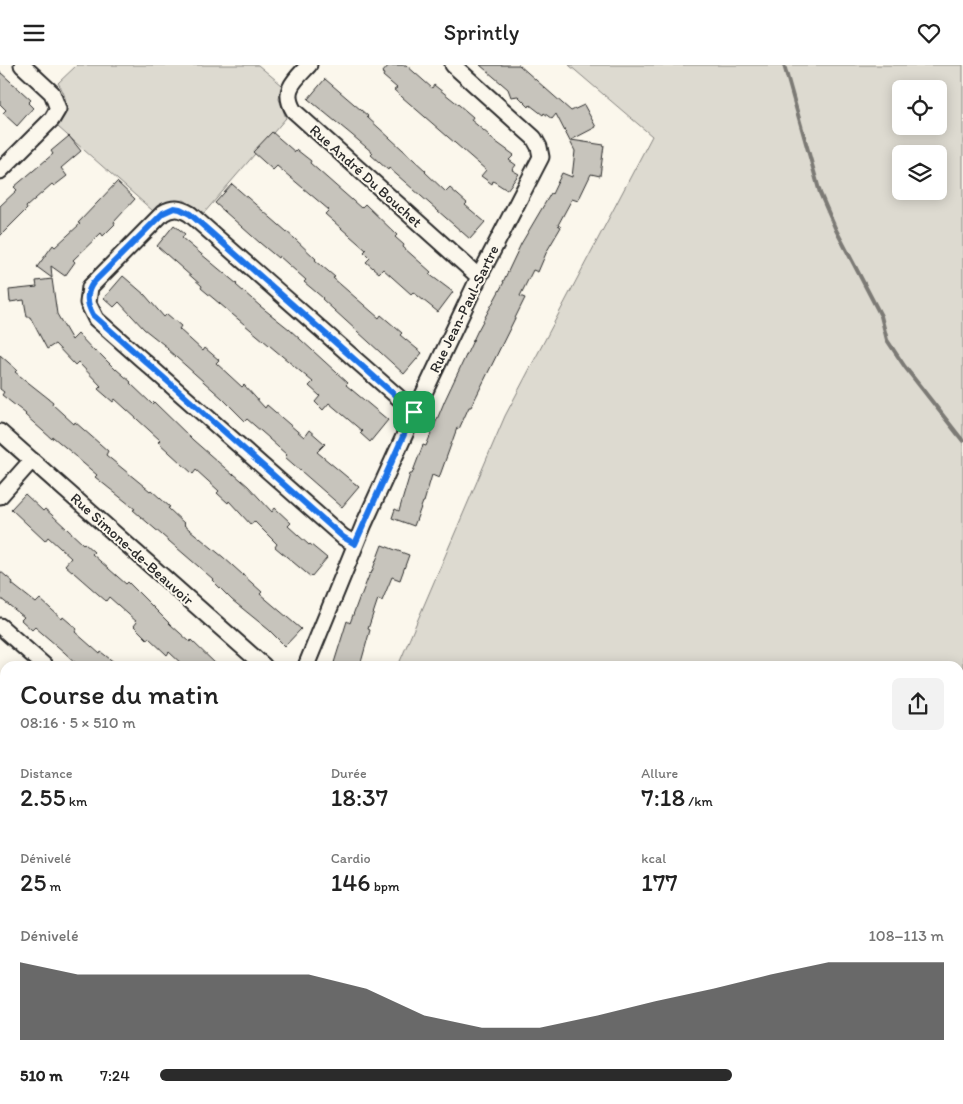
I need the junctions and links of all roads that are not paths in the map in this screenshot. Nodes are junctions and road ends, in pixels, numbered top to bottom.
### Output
1 (22, 65) edge
2 (309, 65) edge
3 (453, 65) edge
4 (0, 171) edge
5 (479, 277) junction
6 (414, 412) junction
7 (0, 432) edge
8 (32, 460) junction
9 (0, 496) edge
10 (355, 544) junction
11 (0, 626) edge
12 (39, 661) edge
13 (258, 661) edge
14 (308, 661) edge

1 - 4 street
2 - 5 street, Rue André Du Bouchet
3 - 5 street, Rue Jean-Paul-Sartre
5 - 6 street, Rue Jean-Paul-Sartre
6 - 10 street, Rue Jean-Paul-Sartre
6 - 10 street
7 - 8 street, Rue Simone-de-Beauvoir
8 - 9 street
8 - 13 street, Rue Simone-de-Beauvoir
10 - 14 street, Rue Jean-Paul-Sartre
11 - 12 street

